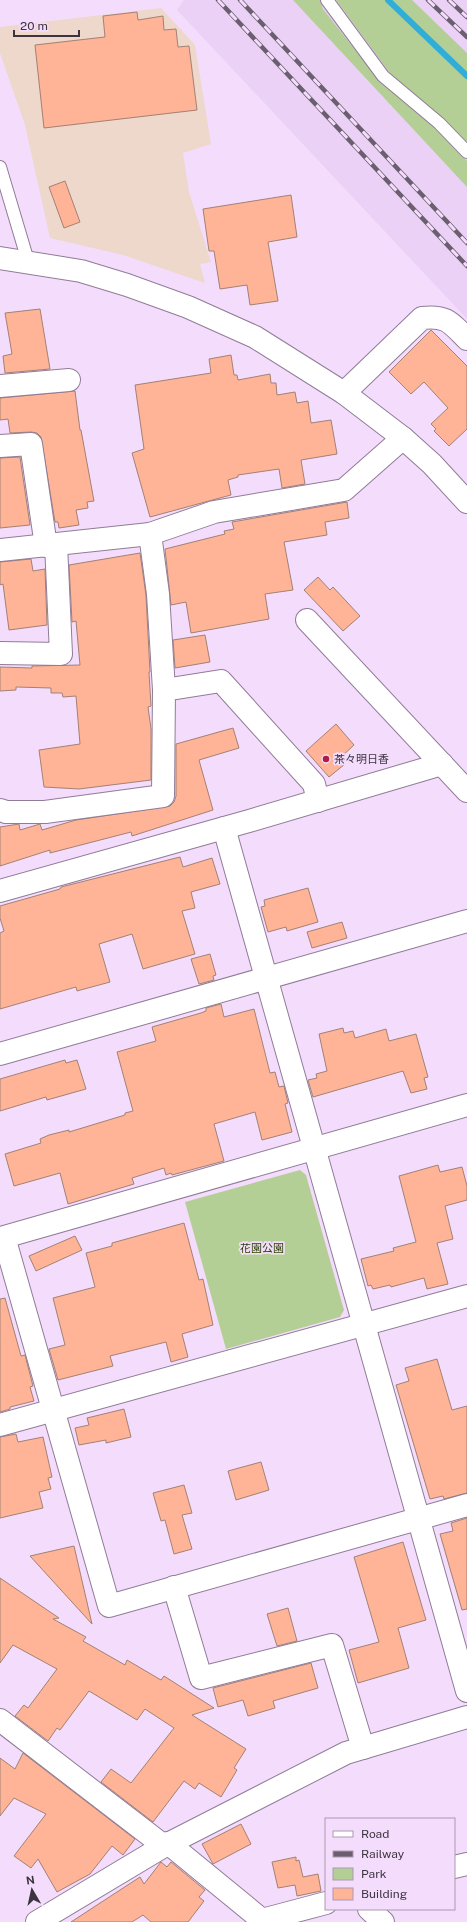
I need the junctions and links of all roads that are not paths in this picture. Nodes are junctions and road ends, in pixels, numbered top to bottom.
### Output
1 (327, 0) edge
2 (467, 152) edge
3 (0, 167) edge
4 (0, 258) edge
5 (28, 261) junction
6 (467, 339) edge
7 (69, 380) dead end
8 (0, 386) edge
9 (344, 393) junction
10 (403, 438) junction
11 (0, 446) edge
12 (467, 502) edge
13 (150, 534) junction
14 (51, 545) junction
15 (0, 550) edge
16 (307, 620) dead end
17 (0, 653) edge
18 (164, 690) junction
19 (442, 764) junction
20 (467, 791) edge
21 (318, 801) junction
22 (0, 810) edge
23 (224, 828) junction
24 (0, 891) edge
25 (467, 921) edge
26 (265, 977) junction
27 (0, 1054) edge
28 (467, 1106) edge
29 (313, 1148) junction
30 (1, 1233) edge
31 (467, 1296) edge
32 (364, 1324) junction
33 (53, 1411) junction
34 (0, 1426) edge
35 (467, 1505) edge
36 (418, 1519) junction
37 (174, 1587) junction
38 (467, 1691) edge
39 (467, 1717) edge
40 (0, 1720) edge
41 (363, 1748) junction
42 (166, 1844) junction
43 (467, 1864) edge
44 (455, 1867) edge
45 (238, 1901) junction
46 (325, 1903) edge
47 (370, 1910) edge
48 (37, 1922) edge
49 (234, 1922) edge
50 (383, 1922) edge

1 - 2 lane
3 - 5 lane
4 - 5 street
5 - 9 street
6 - 9 street
7 - 8 street
9 - 10 street
10 - 12 street
10 - 13 street
11 - 14 street
13 - 14 street
13 - 18 street
14 - 15 street
14 - 17 street
16 - 19 street
18 - 21 street
18 - 22 street
19 - 20 street
19 - 21 street
21 - 23 street
23 - 24 street
23 - 26 street
25 - 26 street
26 - 27 street
26 - 29 street
28 - 29 street
29 - 30 street
29 - 32 street
30 - 33 street
31 - 32 street
32 - 33 street
32 - 36 street
33 - 34 street
33 - 37 street
35 - 36 street
36 - 37 street
36 - 38 street
37 - 41 street
39 - 41 street
40 - 42 street
41 - 42 street
42 - 45 street
42 - 48 street
43 - 44 street
45 - 46 street
45 - 49 street
47 - 50 street

